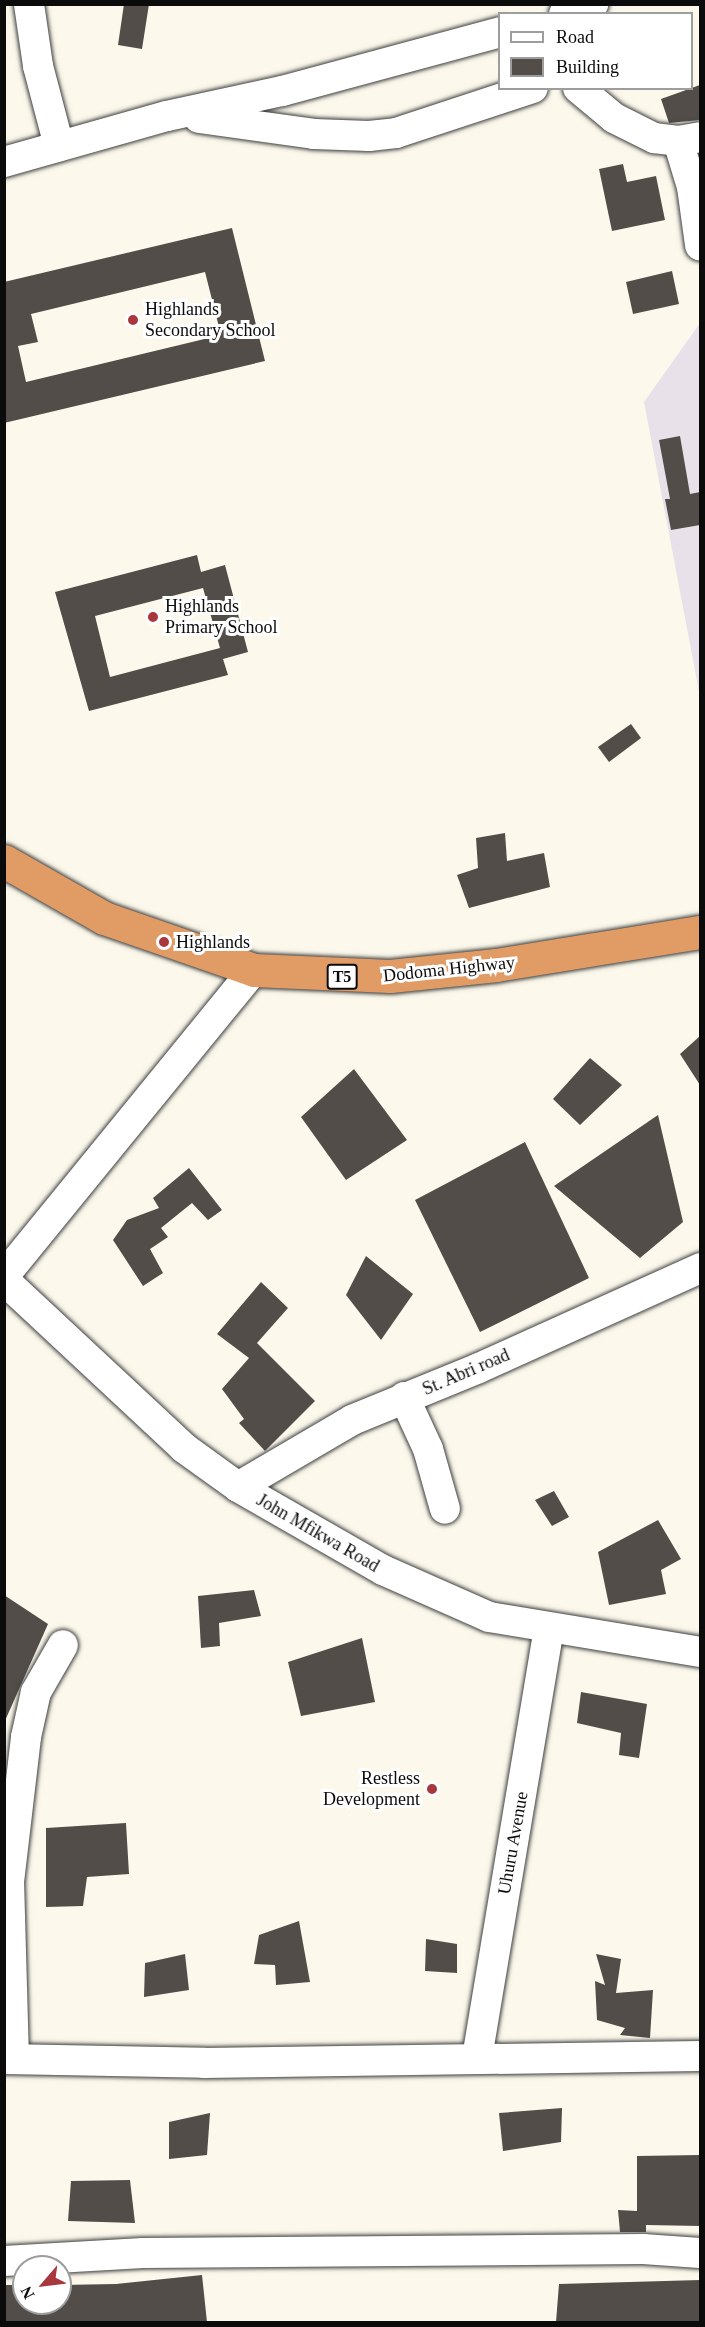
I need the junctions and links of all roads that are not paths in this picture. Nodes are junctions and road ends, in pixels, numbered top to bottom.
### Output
1 (29, 4) edge
2 (593, 4) edge
3 (570, 12) edge
4 (498, 33) edge
5 (527, 90) edge
6 (580, 90) edge
7 (167, 116) junction
8 (689, 139) edge
9 (59, 146) junction
10 (4, 162) edge
11 (700, 236) edge
12 (4, 861) edge
13 (700, 932) edge
14 (254, 970) junction
15 (700, 1268) edge
16 (4, 1278) edge
17 (404, 1397) junction
18 (238, 1487) junction
19 (445, 1509) dead end
20 (549, 1628) junction
21 (63, 1645) dead end
22 (700, 1652) edge
23 (700, 2056) edge
24 (477, 2058) junction
25 (9, 2059) edge
26 (700, 2253) edge
27 (4, 2261) edge

1 - 9 street
2 - 3 street
4 - 7 street
5 - 7 street
6 - 8 street
7 - 9 street
8 - 11 street
9 - 10 street
12 - 14 highway, Dodoma Highway / T5
13 - 14 highway, Dodoma Highway / T5
14 - 16 street
15 - 17 street, St. Abri road
16 - 18 street, John Mfikwa Road
17 - 18 street, St. Abri road
17 - 19 street
18 - 20 street, John Mfikwa Road
20 - 22 street, John Mfikwa Road
20 - 24 street, Uhuru Avenue
21 - 25 street
23 - 24 street
24 - 25 street
26 - 27 street

